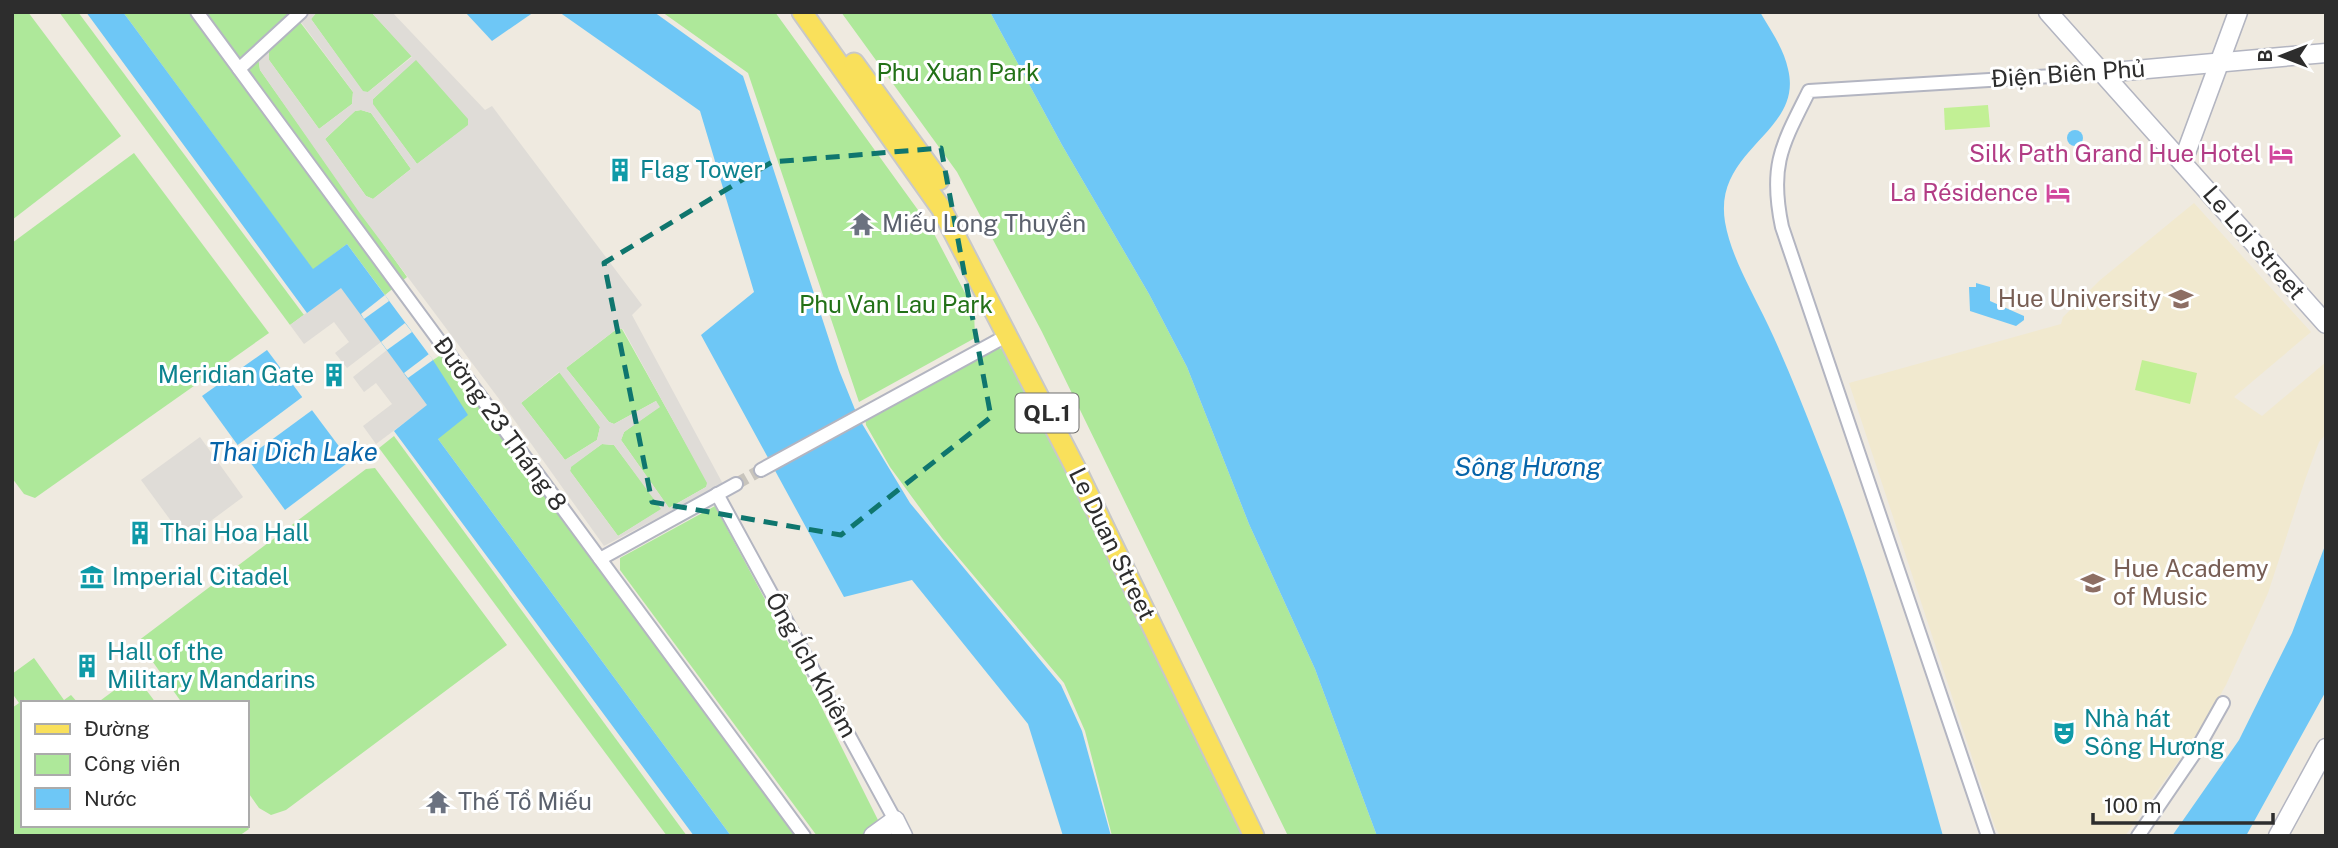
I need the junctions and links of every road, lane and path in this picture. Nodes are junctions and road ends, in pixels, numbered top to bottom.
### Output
1 (197, 12) edge
2 (301, 12) edge
3 (802, 12) edge
4 (817, 12) edge
5 (2048, 12) edge
6 (2238, 12) edge
7 (2326, 53) edge
8 (2220, 63) junction
9 (239, 69) junction
10 (2102, 73) junction
11 (2183, 161) junction
12 (2326, 324) edge
13 (1013, 332) junction
14 (761, 471) tunnel mouth
15 (736, 484) tunnel mouth
16 (718, 495) junction
17 (600, 559) junction
18 (2223, 703) dead end
19 (2326, 748) edge
20 (899, 828) edge
21 (804, 836) edge
22 (873, 836) edge
23 (1254, 836) edge
24 (1266, 836) edge
25 (1988, 836) edge
26 (2138, 836) edge
27 (2278, 836) edge

1 - 9 street, Đường 23 Tháng 8
2 - 9 street
3 - 13 main road, Le Duan Street / QL.1
4 - 13 main road, Le Duan Street / QL.1
5 - 10 main road, Le Loi Street
6 - 8 main road
7 - 8 main road, Điện Biên Phủ
8 - 10 main road, Điện Biên Phủ
8 - 11 main road
9 - 17 street, Đường 23 Tháng 8
10 - 11 main road, Le Loi Street
10 - 25 street, Điện Biên Phủ
11 - 12 main road, Le Loi Street
13 - 14 street
13 - 23 main road, Le Duan Street / QL.1
13 - 24 main road, Le Duan Street / QL.1
15 - 16 street
16 - 17 street
16 - 20 street, Ông Ích Khiêm
17 - 21 street, Đường 23 Tháng 8
18 - 26 street
19 - 27 main road
20 - 22 main road

